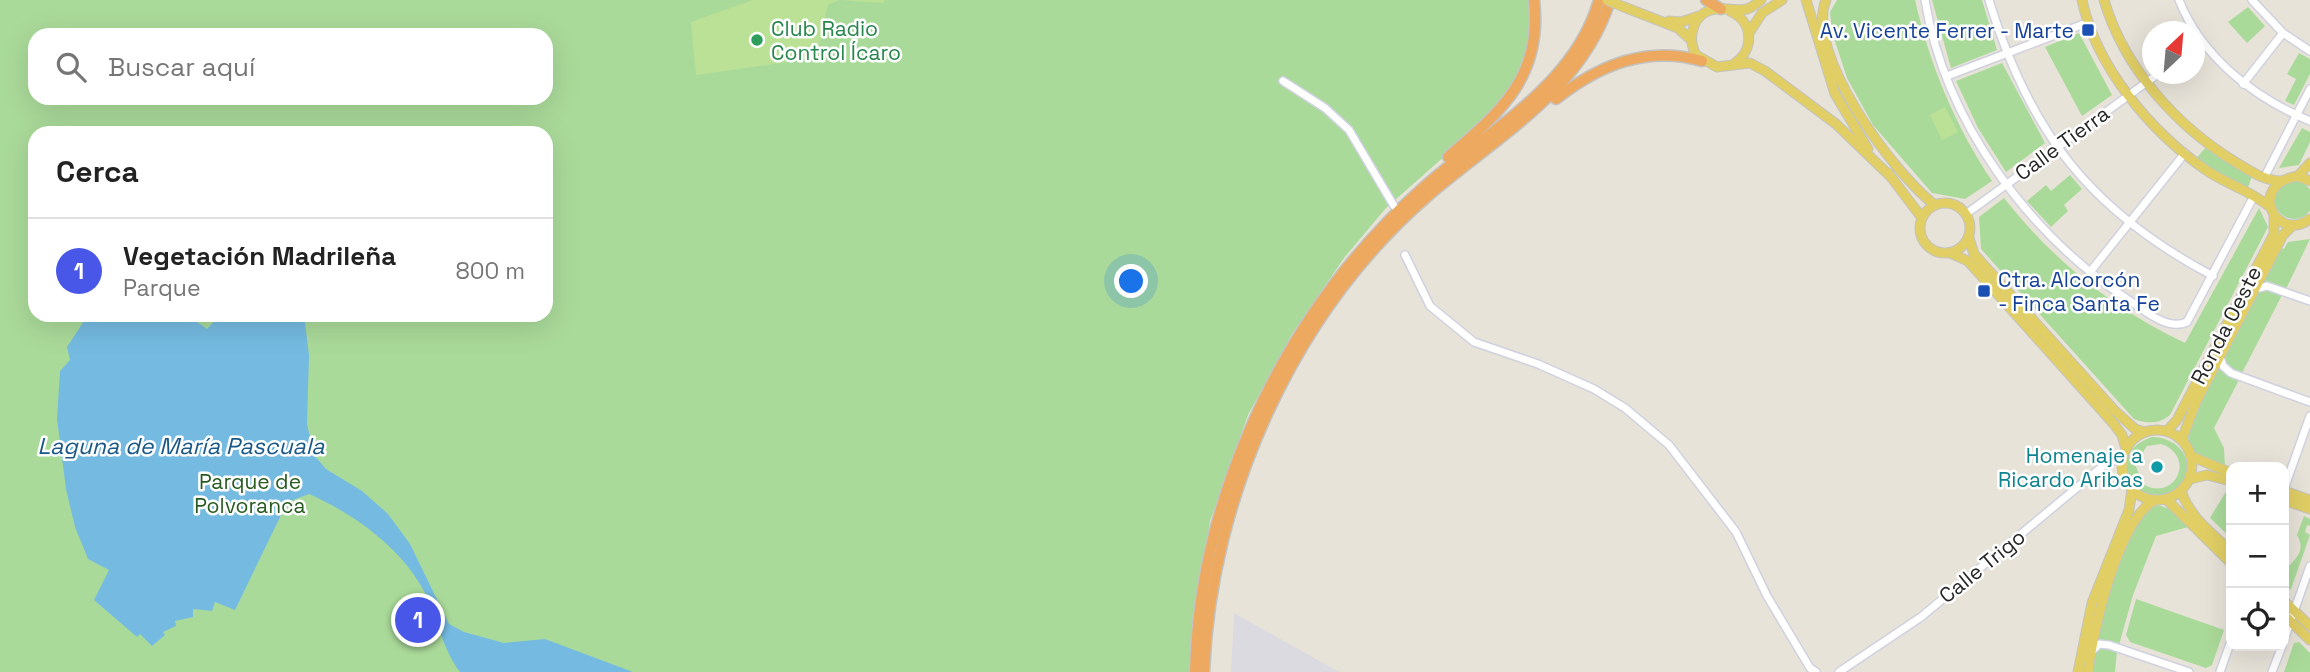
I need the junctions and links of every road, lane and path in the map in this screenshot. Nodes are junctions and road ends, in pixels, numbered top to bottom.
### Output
1 (1534, 0) edge
2 (1599, 0) edge
3 (1609, 0) edge
4 (1706, 0) edge
5 (1761, 0) edge
6 (1782, 0) edge
7 (1806, 0) edge
8 (1826, 0) edge
9 (1925, 0) edge
10 (1989, 0) edge
11 (2082, 0) edge
12 (2104, 0) edge
13 (2179, 0) edge
14 (2252, 0) edge
15 (1724, 9) junction
16 (1701, 15) junction
17 (1660, 20) junction
18 (2191, 21) edge
19 (2089, 22) junction
20 (1749, 33) junction
21 (2283, 33) junction
22 (1690, 40) junction
23 (2205, 43) edge
24 (2310, 51) edge
25 (2005, 54) junction
26 (1702, 61) junction
27 (1734, 64) junction
28 (2142, 74) edge
29 (1947, 76) junction
30 (1283, 81) dead end
31 (2144, 84) edge
32 (2149, 84) edge
33 (2243, 84) junction
34 (2310, 89) edge
35 (2129, 94) junction
36 (2296, 115) junction
37 (2310, 121) edge
38 (2056, 148) junction
39 (1484, 150) junction
40 (2185, 153) junction
41 (2310, 163) edge
42 (1890, 176) junction
43 (2298, 176) junction
44 (2264, 178) junction
45 (2281, 181) junction
46 (2310, 181) edge
47 (2005, 184) junction
48 (2254, 197) junction
49 (1935, 205) junction
50 (1394, 206) junction
51 (2272, 211) junction
52 (1966, 214) junction
53 (1922, 218) junction
54 (2310, 219) edge
55 (2130, 224) junction
56 (2293, 225) junction
57 (1969, 237) junction
58 (1950, 253) junction
59 (1405, 255) dead end
60 (2090, 272) junction
61 (2213, 276) junction
62 (2255, 289) junction
63 (1327, 295) junction
64 (2310, 301) edge
65 (2220, 357) junction
66 (2310, 401) edge
67 (2310, 416) edge
68 (2167, 431) junction
69 (2145, 432) junction
70 (2182, 439) junction
71 (2126, 449) junction
72 (2191, 456) junction
73 (2123, 460) junction
74 (2226, 471) edge
75 (2289, 476) edge
76 (2190, 479) junction
77 (2226, 480) edge
78 (2132, 489) junction
79 (2181, 491) junction
80 (2289, 492) edge
81 (2166, 499) junction
82 (2155, 500) junction
83 (2310, 500) edge
84 (2289, 502) edge
85 (2310, 509) edge
86 (2226, 546) edge
87 (2226, 557) edge
88 (2310, 566) edge
89 (2289, 606) edge
90 (2294, 610) junction
91 (2289, 616) edge
92 (2289, 620) edge
93 (2310, 626) edge
94 (2310, 640) edge
95 (2228, 651) edge
96 (2280, 651) edge
97 (2090, 652) junction
98 (1195, 672) edge
99 (1204, 672) edge
100 (1816, 672) edge
101 (1839, 672) edge
102 (2078, 672) edge
103 (2088, 672) edge
104 (2189, 672) edge
105 (2220, 672) edge
106 (2272, 672) edge

1 - 50 highway
2 - 63 highway
3 - 17 main road, bridge
3 - 39 highway
4 - 15 highway
5 - 15 main road
6 - 20 main road
7 - 42 main road
8 - 49 main road
9 - 29 street
10 - 25 street
11 - 19 main road
12 - 28 main road
13 - 18 street
14 - 21 street
15 - 16 main road
15 - 20 main road
16 - 17 main road
16 - 22 main road
17 - 22 main road
19 - 25 street
19 - 35 main road
20 - 27 main road
21 - 24 street
21 - 33 street
22 - 26 main road
23 - 33 street
25 - 29 street
25 - 38 street
26 - 27 main road
26 - 39 highway
27 - 42 main road
29 - 47 street
30 - 50 street
31 - 35 street, Calle Tierra
32 - 44 main road
33 - 36 street
34 - 36 street
35 - 38 street, Calle Tierra
35 - 40 main road
36 - 37 street
36 - 44 street
38 - 47 street, Calle Tierra
38 - 55 street
39 - 99 highway
40 - 48 main road
40 - 55 street
41 - 43 main road
42 - 53 main road
43 - 45 main road
43 - 46 main road
44 - 45 main road
45 - 51 main road, Ronda Oeste
47 - 52 street, Calle Tierra
47 - 60 street
48 - 51 main road
48 - 61 street
49 - 52 main road
49 - 53 main road
50 - 63 highway
51 - 56 main road
51 - 68 main road, Ronda Oeste
52 - 57 main road
53 - 58 main road
54 - 56 main road
55 - 60 street
55 - 61 street
56 - 62 main road, Ronda Oeste
57 - 58 main road
57 - 69 main road
58 - 71 main road
59 - 100 street
60 - 61 street
62 - 64 street
62 - 65 main road, Ronda Oeste
63 - 98 highway
65 - 66 street
65 - 70 main road, Ronda Oeste
67 - 75 street
68 - 69 main road
68 - 70 main road
69 - 71 main road
70 - 72 main road
71 - 73 main road
72 - 74 main road
72 - 76 main road
73 - 78 main road
73 - 101 street, Calle Trigo
76 - 77 main road
76 - 79 main road
78 - 82 main road
78 - 102 main road
79 - 81 main road
79 - 86 main road
80 - 83 main road
81 - 82 main road
81 - 87 main road
82 - 97 main road
84 - 85 main road
88 - 90 street
89 - 90 main road
90 - 91 street
90 - 93 main road
92 - 94 main road
95 - 105 street
96 - 106 street
97 - 103 main road
97 - 104 street

